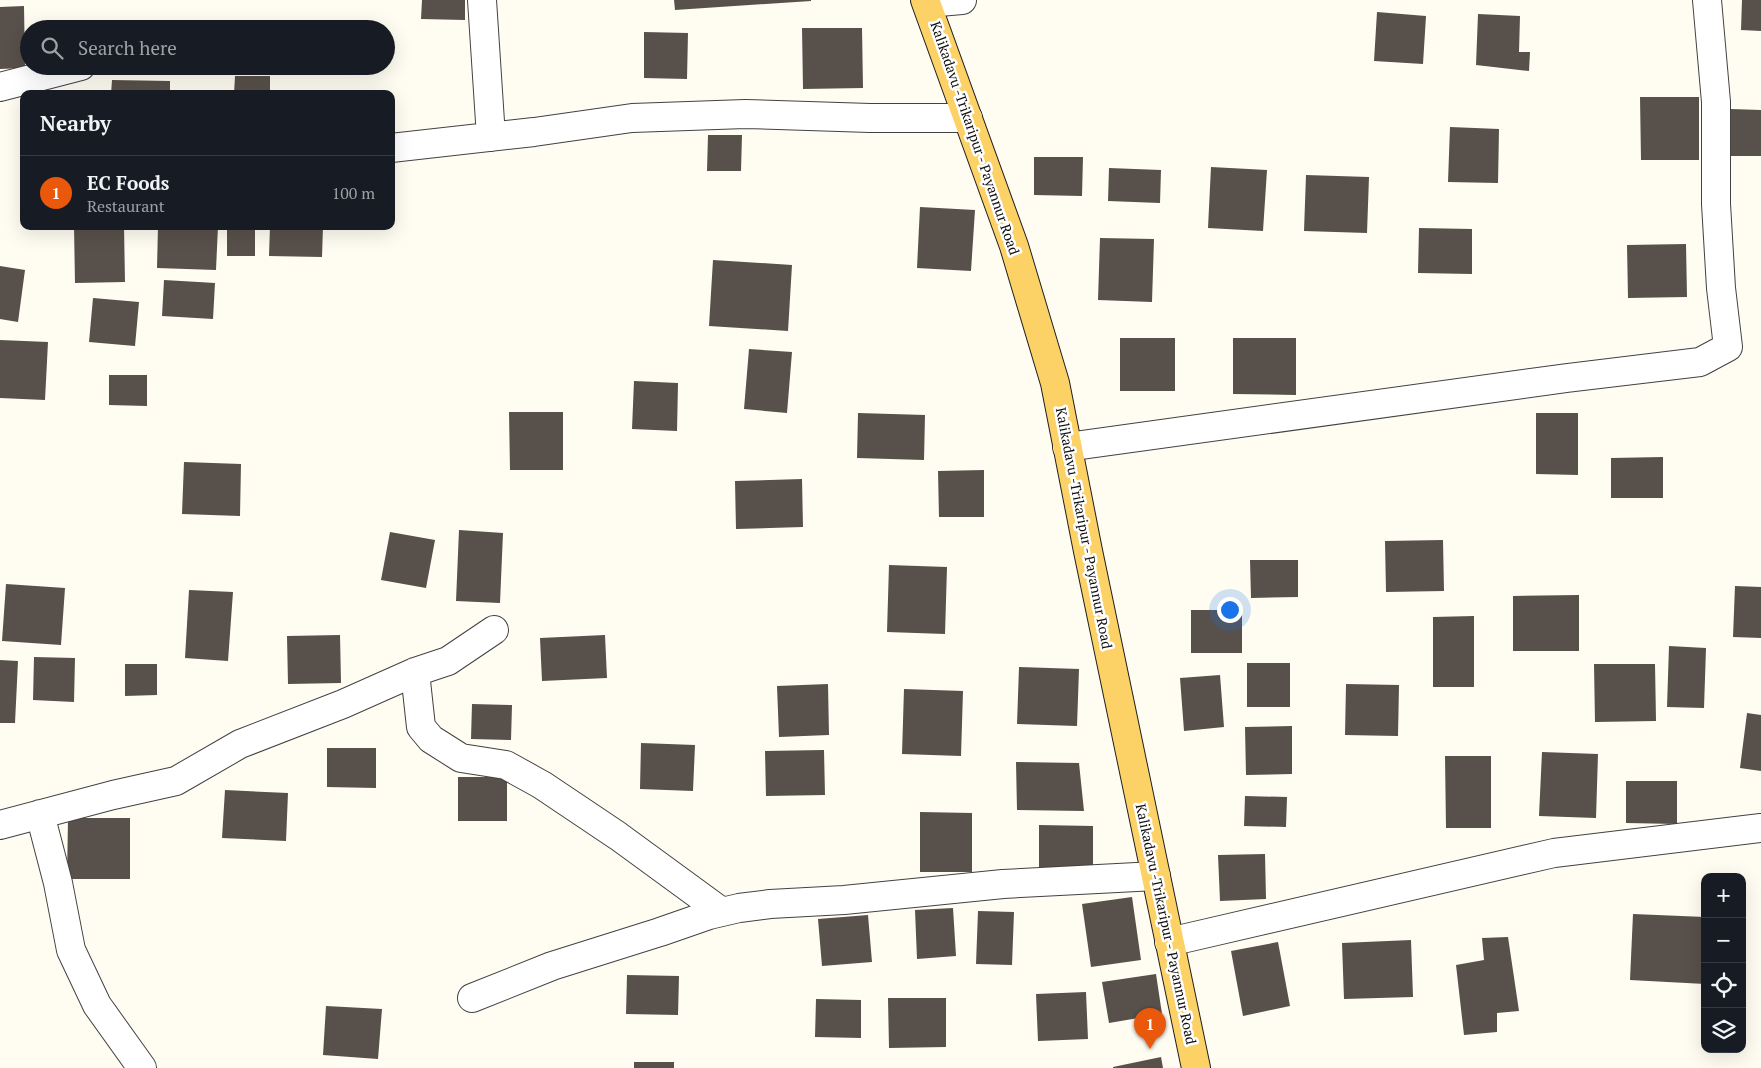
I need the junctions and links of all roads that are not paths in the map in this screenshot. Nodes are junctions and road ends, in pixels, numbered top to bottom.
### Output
1 (482, 0) edge
2 (962, 0) edge
3 (1708, 0) edge
4 (926, 2) edge
5 (46, 75) edge
6 (0, 87) edge
7 (968, 118) junction
8 (491, 137) junction
9 (395, 148) edge
10 (1068, 447) junction
11 (494, 630) dead end
12 (415, 672) junction
13 (40, 814) junction
14 (0, 825) edge
15 (1761, 828) edge
16 (1156, 876) junction
17 (722, 912) junction
18 (1168, 942) junction
19 (472, 998) dead end
20 (142, 1068) edge
21 (1196, 1068) edge

1 - 8 street
2 - 4 street
3 - 10 street
4 - 7 main road, Kalikadavu -Trikaripur - Payannur Road
5 - 6 street
7 - 8 street
7 - 10 main road, Kalikadavu -Trikaripur - Payannur Road
8 - 9 street
10 - 16 main road, Kalikadavu -Trikaripur - Payannur Road
11 - 12 street
12 - 13 street
12 - 17 street
13 - 14 street
13 - 20 street
15 - 18 street
16 - 17 street
16 - 18 main road, Kalikadavu -Trikaripur - Payannur Road
17 - 19 street
18 - 21 main road, Kalikadavu -Trikaripur - Payannur Road

